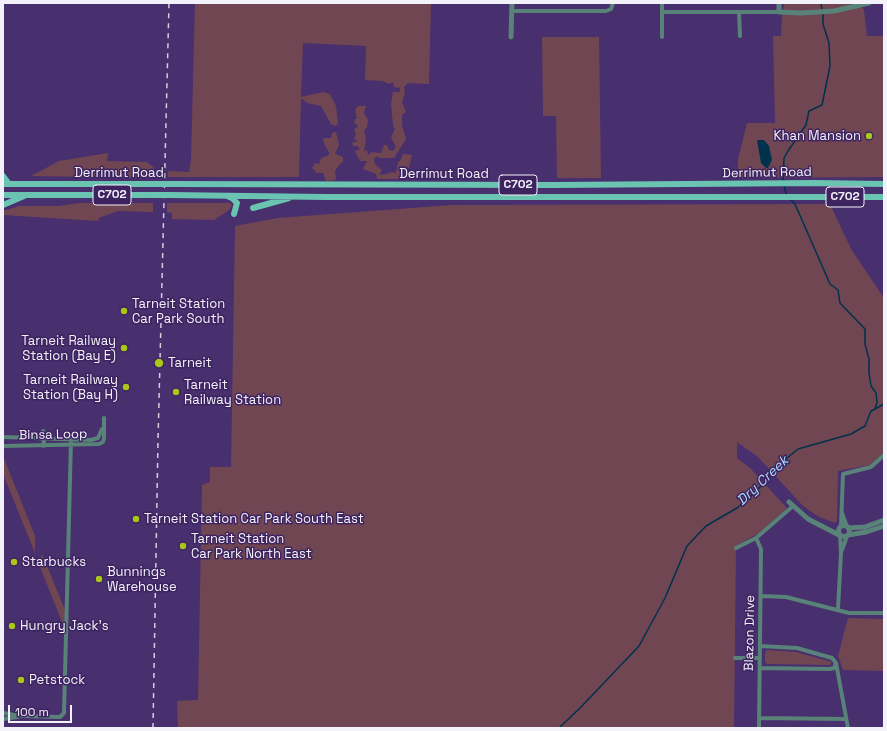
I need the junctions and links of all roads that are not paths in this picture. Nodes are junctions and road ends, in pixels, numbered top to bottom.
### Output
1 (512, 3) edge
2 (613, 3) edge
3 (662, 3) edge
4 (779, 3) edge
5 (868, 3) edge
6 (860, 4) edge
7 (512, 11) junction
8 (662, 12) junction
9 (739, 12) junction
10 (779, 12) junction
11 (662, 36) dead end
12 (740, 36) dead end
13 (511, 37) dead end
14 (3, 176) edge
15 (6, 184) edge
16 (256, 184) junction
17 (884, 184) edge
18 (3, 195) edge
19 (27, 195) junction
20 (224, 196) junction
21 (255, 196) junction
22 (295, 197) junction
23 (884, 197) edge
24 (3, 205) edge
25 (253, 208) dead end
26 (234, 214) dead end
27 (43, 430) dead end
28 (3, 437) edge
29 (43, 438) junction
30 (70, 440) junction
31 (3, 446) edge
32 (44, 446) junction
33 (70, 446) junction
34 (884, 455) edge
35 (791, 504) joint
36 (842, 513) junction
37 (884, 520) edge
38 (884, 526) edge
39 (824, 527) junction
40 (840, 527) junction
41 (848, 528) junction
42 (839, 535) junction
43 (848, 536) junction
44 (756, 538) junction
45 (736, 548) dead end
46 (841, 553) junction
47 (761, 596) junction
48 (838, 610) junction
49 (884, 613) edge
50 (760, 646) junction
51 (735, 658) dead end
52 (760, 658) junction
53 (834, 666) junction
54 (760, 668) junction
55 (839, 676) junction
56 (3, 713) edge
57 (23, 716) junction
58 (759, 718) junction
59 (3, 719) edge
60 (846, 719) junction
61 (759, 728) edge
62 (848, 728) edge

1 - 7 street
2 - 7 street
3 - 8 street
4 - 10 street
5 - 6 street
6 - 10 street
7 - 13 street
8 - 9 street
8 - 11 street
9 - 10 street
9 - 12 street
14 - 15 main road
15 - 16 main road, Derrimut Road / C702, bridge
16 - 17 main road, Derrimut Road / C702
16 - 21 main road
18 - 19 main road, Derrimut Road / C702
19 - 20 main road, Derrimut Road / C702, bridge
19 - 24 main road
20 - 21 main road, Derrimut Road / C702
20 - 26 main road
21 - 22 main road, Derrimut Road / C702
22 - 23 main road, Derrimut Road / C702
22 - 25 main road
27 - 29 street
28 - 29 street
29 - 30 street
29 - 32 street
30 - 33 street
30 - 33 street, Binsa Loop
31 - 32 street, Binsa Loop
32 - 33 street, Binsa Loop
33 - 57 street
34 - 36 street
35 - 39 street
35 - 44 street
36 - 40 street
36 - 41 street
37 - 41 street
38 - 43 street
39 - 40 street
39 - 42 street
40 - 41 street
40 - 42 street
41 - 43 street
42 - 43 street
42 - 46 street
43 - 46 street
44 - 45 street
44 - 47 street, Blazon Drive
46 - 48 street
47 - 48 street
47 - 50 street, Blazon Drive
48 - 49 street
50 - 52 street, Blazon Drive
50 - 53 street
51 - 52 street
52 - 54 street, Blazon Drive
53 - 54 street
53 - 55 street
53 - 55 street
54 - 58 street, Blazon Drive
55 - 60 street
56 - 57 street
57 - 59 street
58 - 60 street
58 - 61 street, Blazon Drive
60 - 62 street

